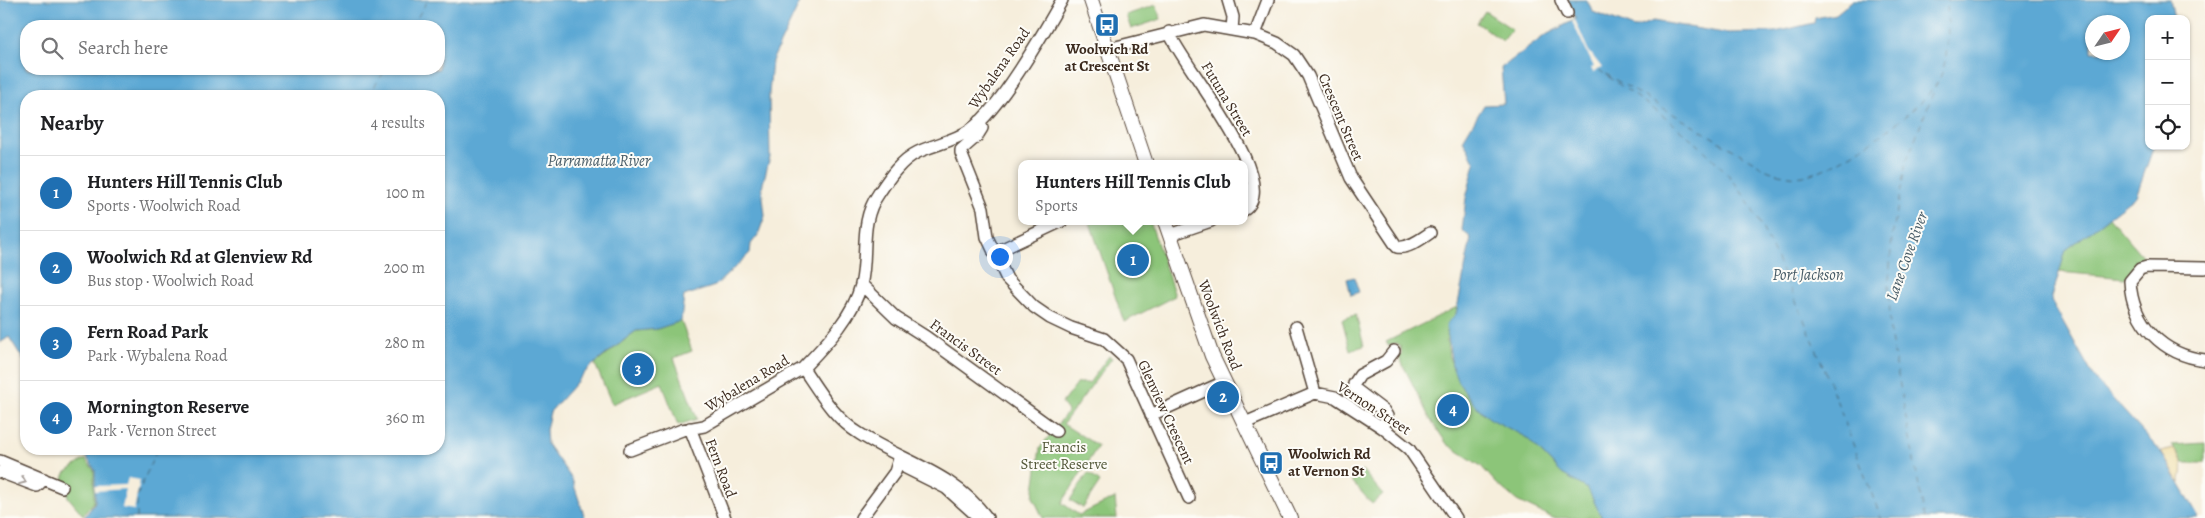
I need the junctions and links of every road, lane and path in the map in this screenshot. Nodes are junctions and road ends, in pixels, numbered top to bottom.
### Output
1 (1062, 0) edge
2 (1091, 0) edge
3 (1228, 0) edge
4 (1268, 0) edge
5 (1561, 0) edge
6 (1567, 14) dead end
7 (1232, 30) junction
8 (1169, 32) junction
9 (1255, 34) junction
10 (1108, 49) junction
11 (980, 121) junction
12 (1145, 160) edge
13 (1246, 160) edge
14 (1248, 164) edge
15 (1248, 207) edge
16 (1054, 225) edge
17 (1166, 225) edge
18 (1199, 225) edge
19 (1430, 233) dead end
20 (1170, 235) junction
21 (994, 253) junction
22 (2205, 268) edge
23 (861, 284) junction
24 (1296, 327) dead end
25 (1394, 351) dead end
26 (2205, 360) edge
27 (803, 368) junction
28 (1224, 382) junction
29 (1315, 393) junction
30 (1152, 415) junction
31 (1244, 423) junction
32 (690, 428) junction
33 (1383, 428) junction
34 (1056, 431) dead end
35 (630, 450) dead end
36 (900, 456) junction
37 (0, 461) edge
38 (0, 472) edge
39 (44, 479) junction
40 (62, 487) dead end
41 (1189, 498) dead end
42 (725, 518) edge
43 (861, 518) edge
44 (978, 518) edge
45 (987, 518) edge
46 (1290, 518) edge
47 (1456, 518) edge

1 - 11 street, Wybalena Road
2 - 10 street
3 - 7 street
4 - 9 street
5 - 6 street
7 - 8 street, Crescent Street
7 - 9 street, Crescent Street
8 - 10 street, Crescent Street
8 - 13 street, Futuna Street
9 - 19 street, Crescent Street
10 - 12 street
11 - 21 street, Glenview Crescent
11 - 23 street, Wybalena Road
14 - 15 street, Futuna Street
16 - 21 street
17 - 20 street, Woolwich Road
18 - 20 street
20 - 28 street, Woolwich Road
21 - 30 street, Glenview Crescent
22 - 26 street
23 - 27 street, Wybalena Road
23 - 34 street, Francis Street
24 - 29 street
25 - 33 street
27 - 32 street, Wybalena Road
27 - 36 street
28 - 30 street
28 - 31 street, Woolwich Road
29 - 31 street, Vernon Street
29 - 33 street, Vernon Street
30 - 41 street, Glenview Crescent
31 - 46 street, Woolwich Road
32 - 35 street, Wybalena Road
32 - 42 street, Fern Road
33 - 47 street, Vernon Street
36 - 43 street
36 - 44 street
36 - 45 street
37 - 39 street
38 -> 39 street
39 - 40 street

